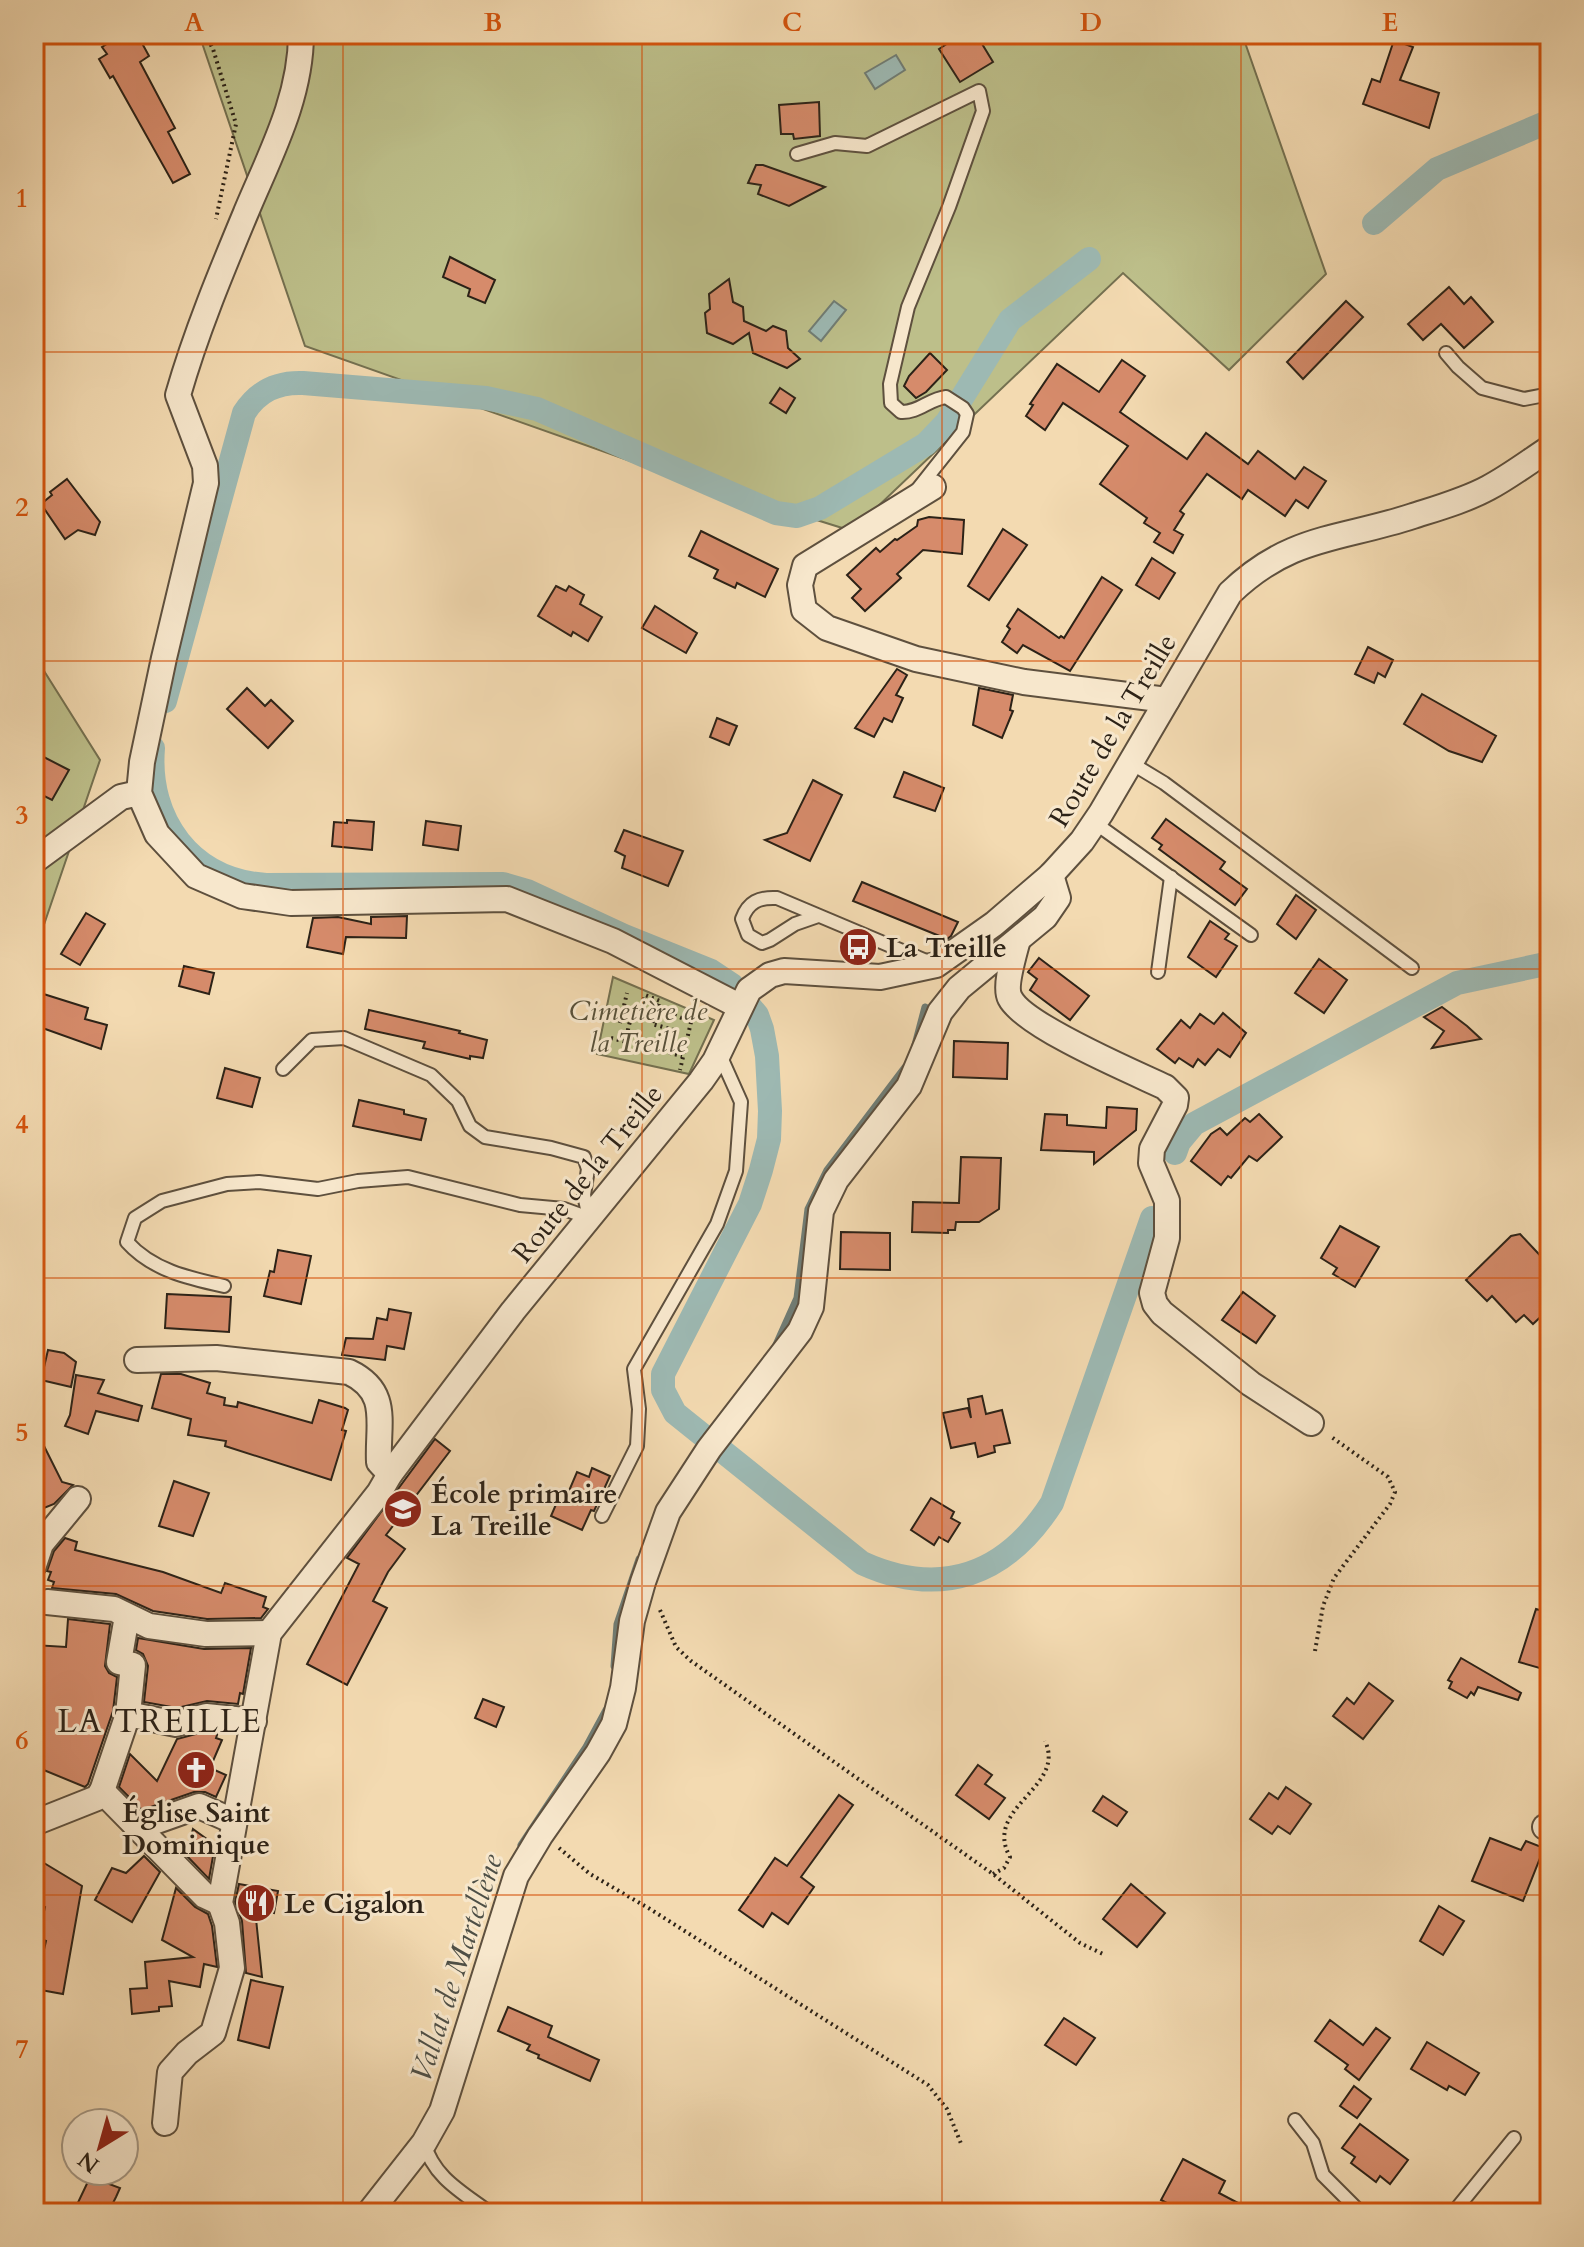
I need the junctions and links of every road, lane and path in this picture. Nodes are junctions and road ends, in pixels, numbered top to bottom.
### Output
1 (205, 34) edge
2 (301, 34) edge
3 (797, 154) dead end
4 (213, 228) dead end
5 (1446, 353) dead end
6 (1550, 394) edge
7 (1550, 448) edge
8 (923, 492) joint
9 (1167, 700) junction
10 (1131, 763) junction
11 (139, 793) junction
12 (1095, 823) junction
13 (34, 861) edge
14 (1051, 875) junction
15 (1171, 877) junction
16 (818, 916) junction
17 (1251, 935) dead end
18 (1017, 943) junction
19 (936, 965) junction
20 (1412, 968) dead end
21 (1158, 972) dead end
22 (627, 993) dead end
23 (742, 1002) junction
24 (658, 1008) junction
25 (622, 1015) junction
26 (631, 1017) junction
27 (620, 1023) dead end
28 (678, 1031) dead end
29 (611, 1038) dead end
30 (625, 1042) junction
31 (719, 1052) junction
32 (682, 1056) junction
33 (283, 1069) dead end
34 (680, 1072) dead end
35 (589, 1218) junction
36 (224, 1286) dead end
37 (137, 1360) dead end
38 (1311, 1423) joint
39 (390, 1474) junction
40 (78, 1499) dead end
41 (602, 1516) dead end
42 (34, 1568) edge
43 (658, 1598) dead end
44 (41, 1608) edge
45 (127, 1616) junction
46 (269, 1633) junction
47 (1315, 1651) dead end
48 (128, 1714) junction
49 (254, 1721) junction
50 (1045, 1741) dead end
51 (102, 1791) junction
52 (233, 1821) junction
53 (34, 1823) edge
54 (137, 1828) junction
55 (540, 1836) junction
56 (993, 1874) junction
57 (220, 1903) junction
58 (1105, 1955) dead end
59 (1295, 2120) dead end
60 (165, 2123) dead end
61 (1514, 2138) dead end
62 (424, 2143) junction
63 (962, 2146) dead end
64 (369, 2213) edge
65 (490, 2213) edge
66 (1361, 2213) edge
67 (1453, 2213) edge

1 - 4 path
2 - 11 street
3 - 8 lane
5 - 6 lane
7 - 9 street, Route de la Treille
8 - 9 street
9 - 10 street, Route de la Treille
10 - 12 street, Route de la Treille
10 - 20 lane
11 - 13 street
11 - 23 street
12 - 14 street, Route de la Treille
12 - 15 lane
14 - 18 street
14 - 19 street, Route de la Treille
15 - 17 lane
15 - 21 lane
16 - 16 lane
16 - 19 lane
18 - 38 street
18 - 55 street
19 - 23 street, Route de la Treille
22 - 25 path
23 - 31 street, Route de la Treille
24 - 26 path
24 - 28 path
24 - 32 path
25 - 26 path
25 - 27 path
26 - 30 path
29 - 30 path
30 - 32 path
31 - 35 street, Route de la Treille
31 - 41 lane
32 - 34 path
33 - 35 lane
35 - 36 lane
35 - 39 street, Route de la Treille
37 - 39 street
38 - 47 path
39 - 46 street, Route de la Treille
40 - 42 street
42 - 44 street
43 - 56 path
44 - 45 street
45 - 46 street
45 - 48 street
46 - 49 street
48 - 49 street
48 - 51 street
49 - 52 street
50 - 56 path
51 - 53 street
51 - 54 street
52 - 54 street
52 - 57 street
54 - 57 street
55 - 62 street
55 - 63 path
56 - 58 path
57 - 60 street
59 - 66 lane
61 - 67 lane
62 - 64 street
62 - 65 lane

